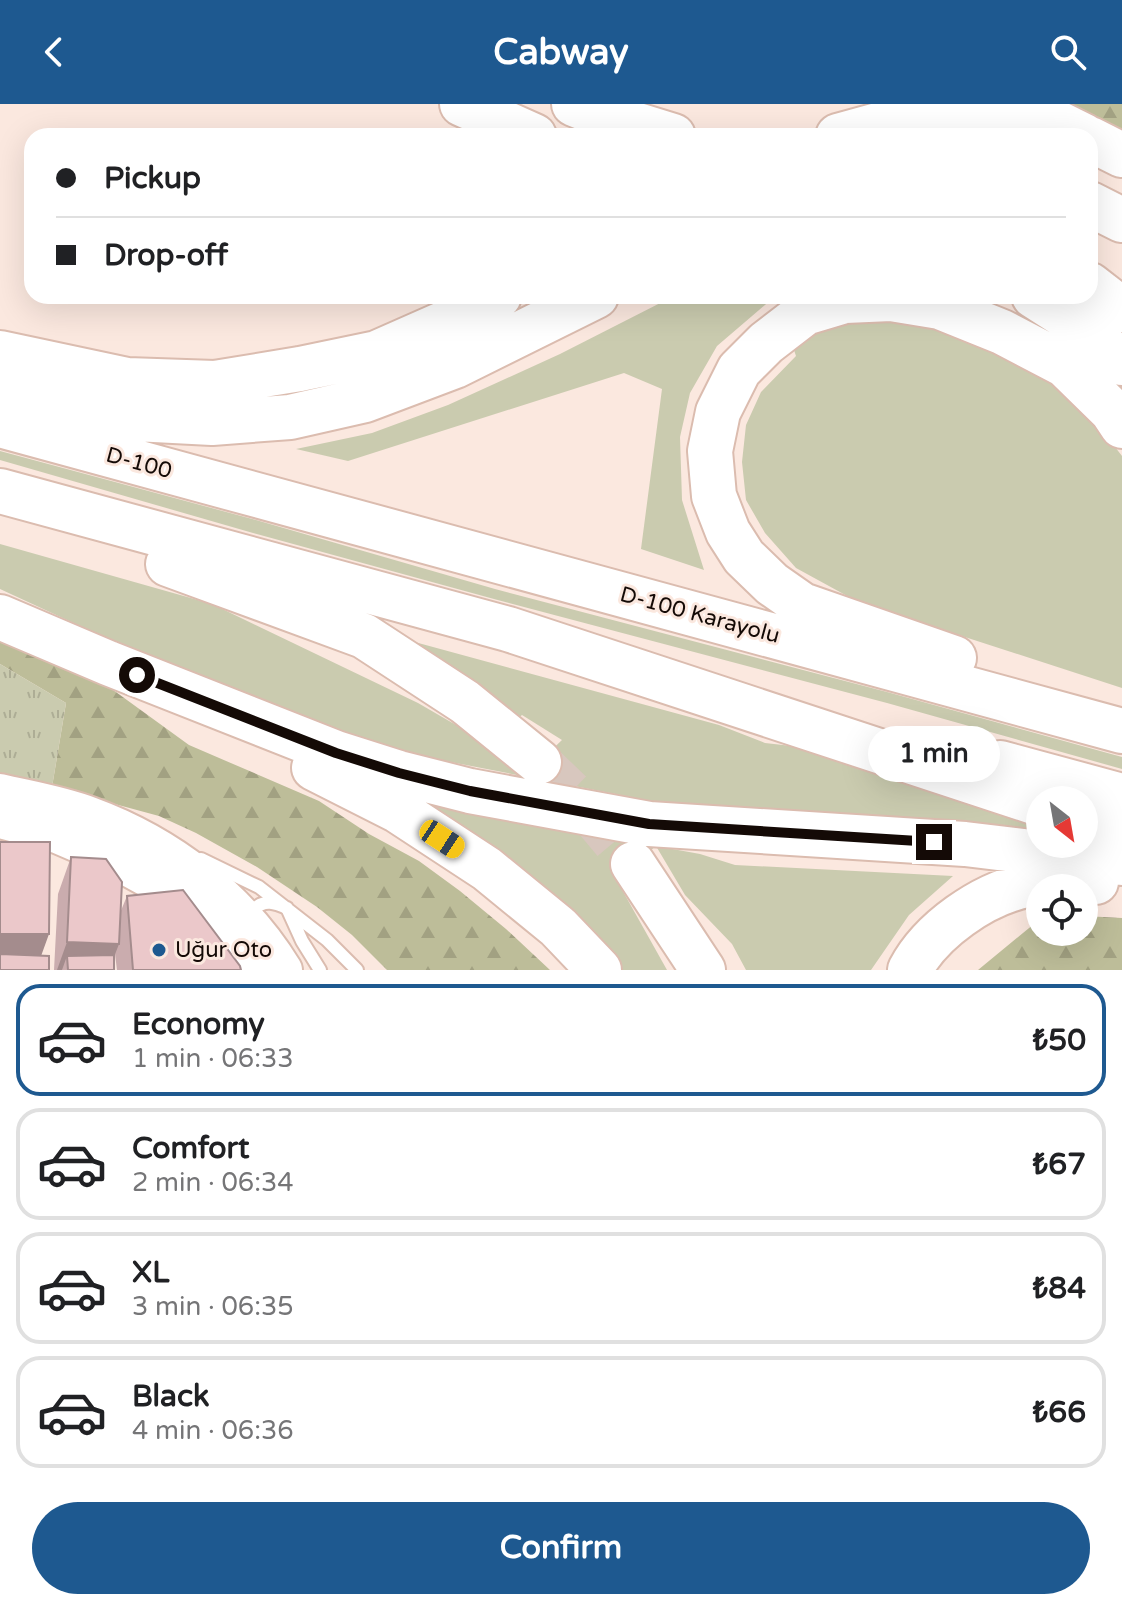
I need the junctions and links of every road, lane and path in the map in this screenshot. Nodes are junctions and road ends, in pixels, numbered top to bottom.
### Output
1 (462, 104) edge
2 (574, 104) edge
3 (994, 104) edge
4 (1046, 117) junction
5 (516, 128) edge
6 (648, 128) edge
7 (867, 128) edge
8 (1068, 128) edge
9 (1098, 143) edge
10 (1122, 155) edge
11 (1098, 208) edge
12 (1122, 220) edge
13 (1098, 291) edge
14 (483, 304) edge
15 (580, 304) edge
16 (835, 304) edge
17 (922, 304) edge
18 (1046, 304) edge
19 (1122, 310) edge
20 (0, 353) edge
21 (1122, 363) edge
22 (0, 393) edge
23 (0, 425) edge
24 (1122, 426) edge
25 (4, 493) edge
26 (277, 500) joint
27 (0, 617) edge
28 (508, 629) junction
29 (108, 663) junction
30 (1122, 729) edge
31 (539, 762) tunnel mouth
32 (0, 792) edge
33 (1122, 796) edge
34 (1026, 799) edge
35 (0, 820) edge
36 (111, 823) junction
37 (1098, 823) edge
38 (1122, 831) edge
39 (1122, 863) edge
40 (633, 864) tunnel mouth
41 (167, 872) junction
42 (1122, 882) edge
43 (287, 908) junction
44 (220, 915) junction
45 (257, 933) junction
46 (352, 966) edge
47 (246, 970) edge
48 (284, 970) edge
49 (320, 970) edge
50 (599, 970) edge
51 (703, 970) edge
52 (910, 970) edge

1 - 5 highway
2 - 6 highway
3 - 4 highway
4 - 7 highway
4 - 8 highway
9 - 10 highway
11 - 12 highway
13 - 19 highway
14 - 20 highway
15 - 22 highway
16 - 30 highway
17 - 24 highway
18 - 21 highway
23 - 26 highway, D-100 / D-100
25 - 28 highway
25 - 31 highway
26 - 30 highway, D-100 Karayolu / D-100
27 - 29 highway
28 - 33 highway
28 - 34 highway
29 - 39 highway
29 - 50 highway
32 - 36 street
35 - 41 street
36 - 41 street
36 - 43 lane
37 - 38 highway
40 - 51 highway
41 - 44 street
42 - 52 highway
43 - 45 lane
43 - 46 lane
43 - 49 lane
44 - 45 street
44 - 47 street
45 - 48 street

